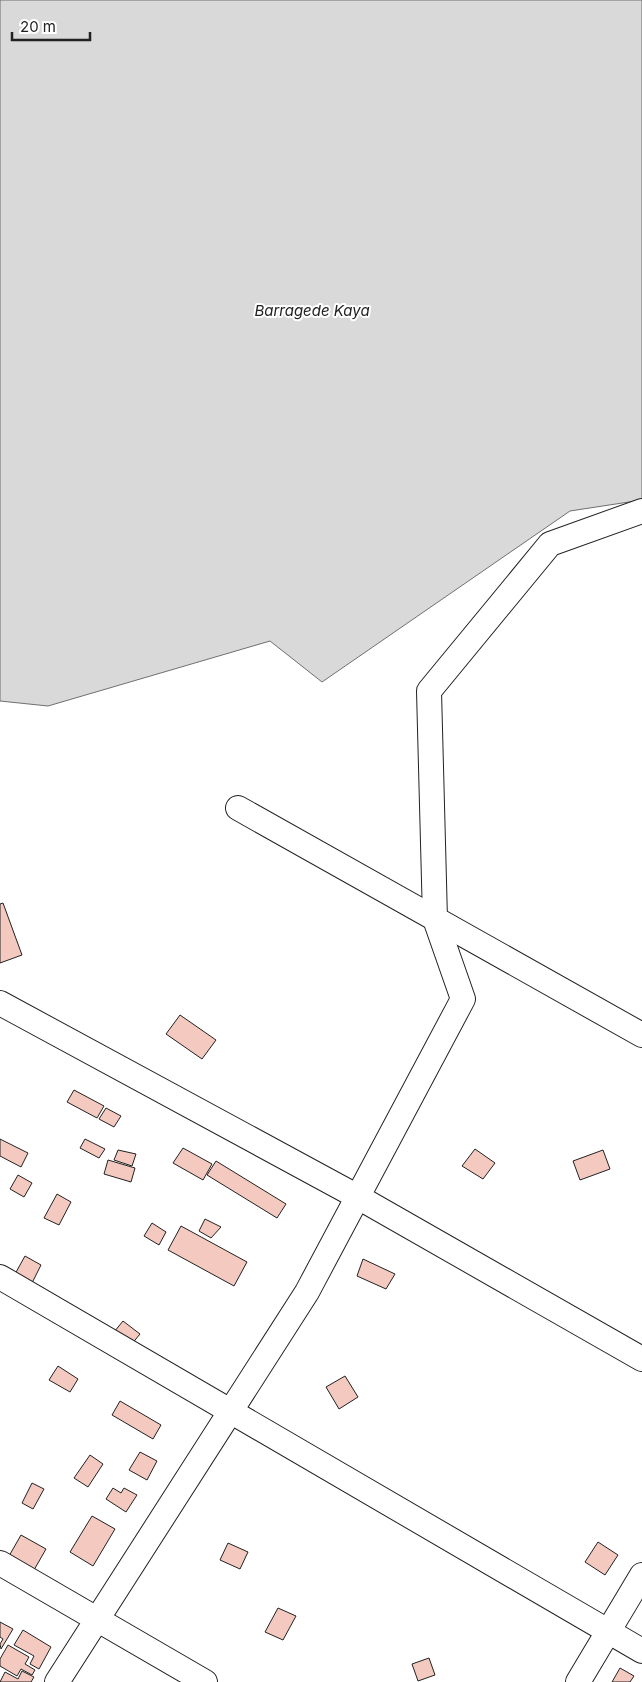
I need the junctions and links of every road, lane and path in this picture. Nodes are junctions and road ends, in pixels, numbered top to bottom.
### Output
1 (642, 510) edge
2 (238, 808) dead end
3 (435, 919) junction
4 (0, 1003) edge
5 (642, 1035) edge
6 (358, 1197) junction
7 (0, 1277) edge
8 (642, 1359) edge
9 (230, 1412) junction
10 (0, 1563) edge
11 (642, 1575) edge
12 (98, 1619) junction
13 (608, 1632) junction
14 (642, 1651) edge
15 (57, 1682) edge
16 (205, 1682) edge
17 (578, 1682) edge

1 - 3 street
2 - 3 street
3 - 5 street
3 - 6 street
4 - 6 street
6 - 8 street
6 - 9 street
7 - 9 street
9 - 12 street
9 - 13 street
10 - 12 street
11 - 13 street
12 - 15 street
12 - 16 street
13 - 14 street
13 - 17 street

